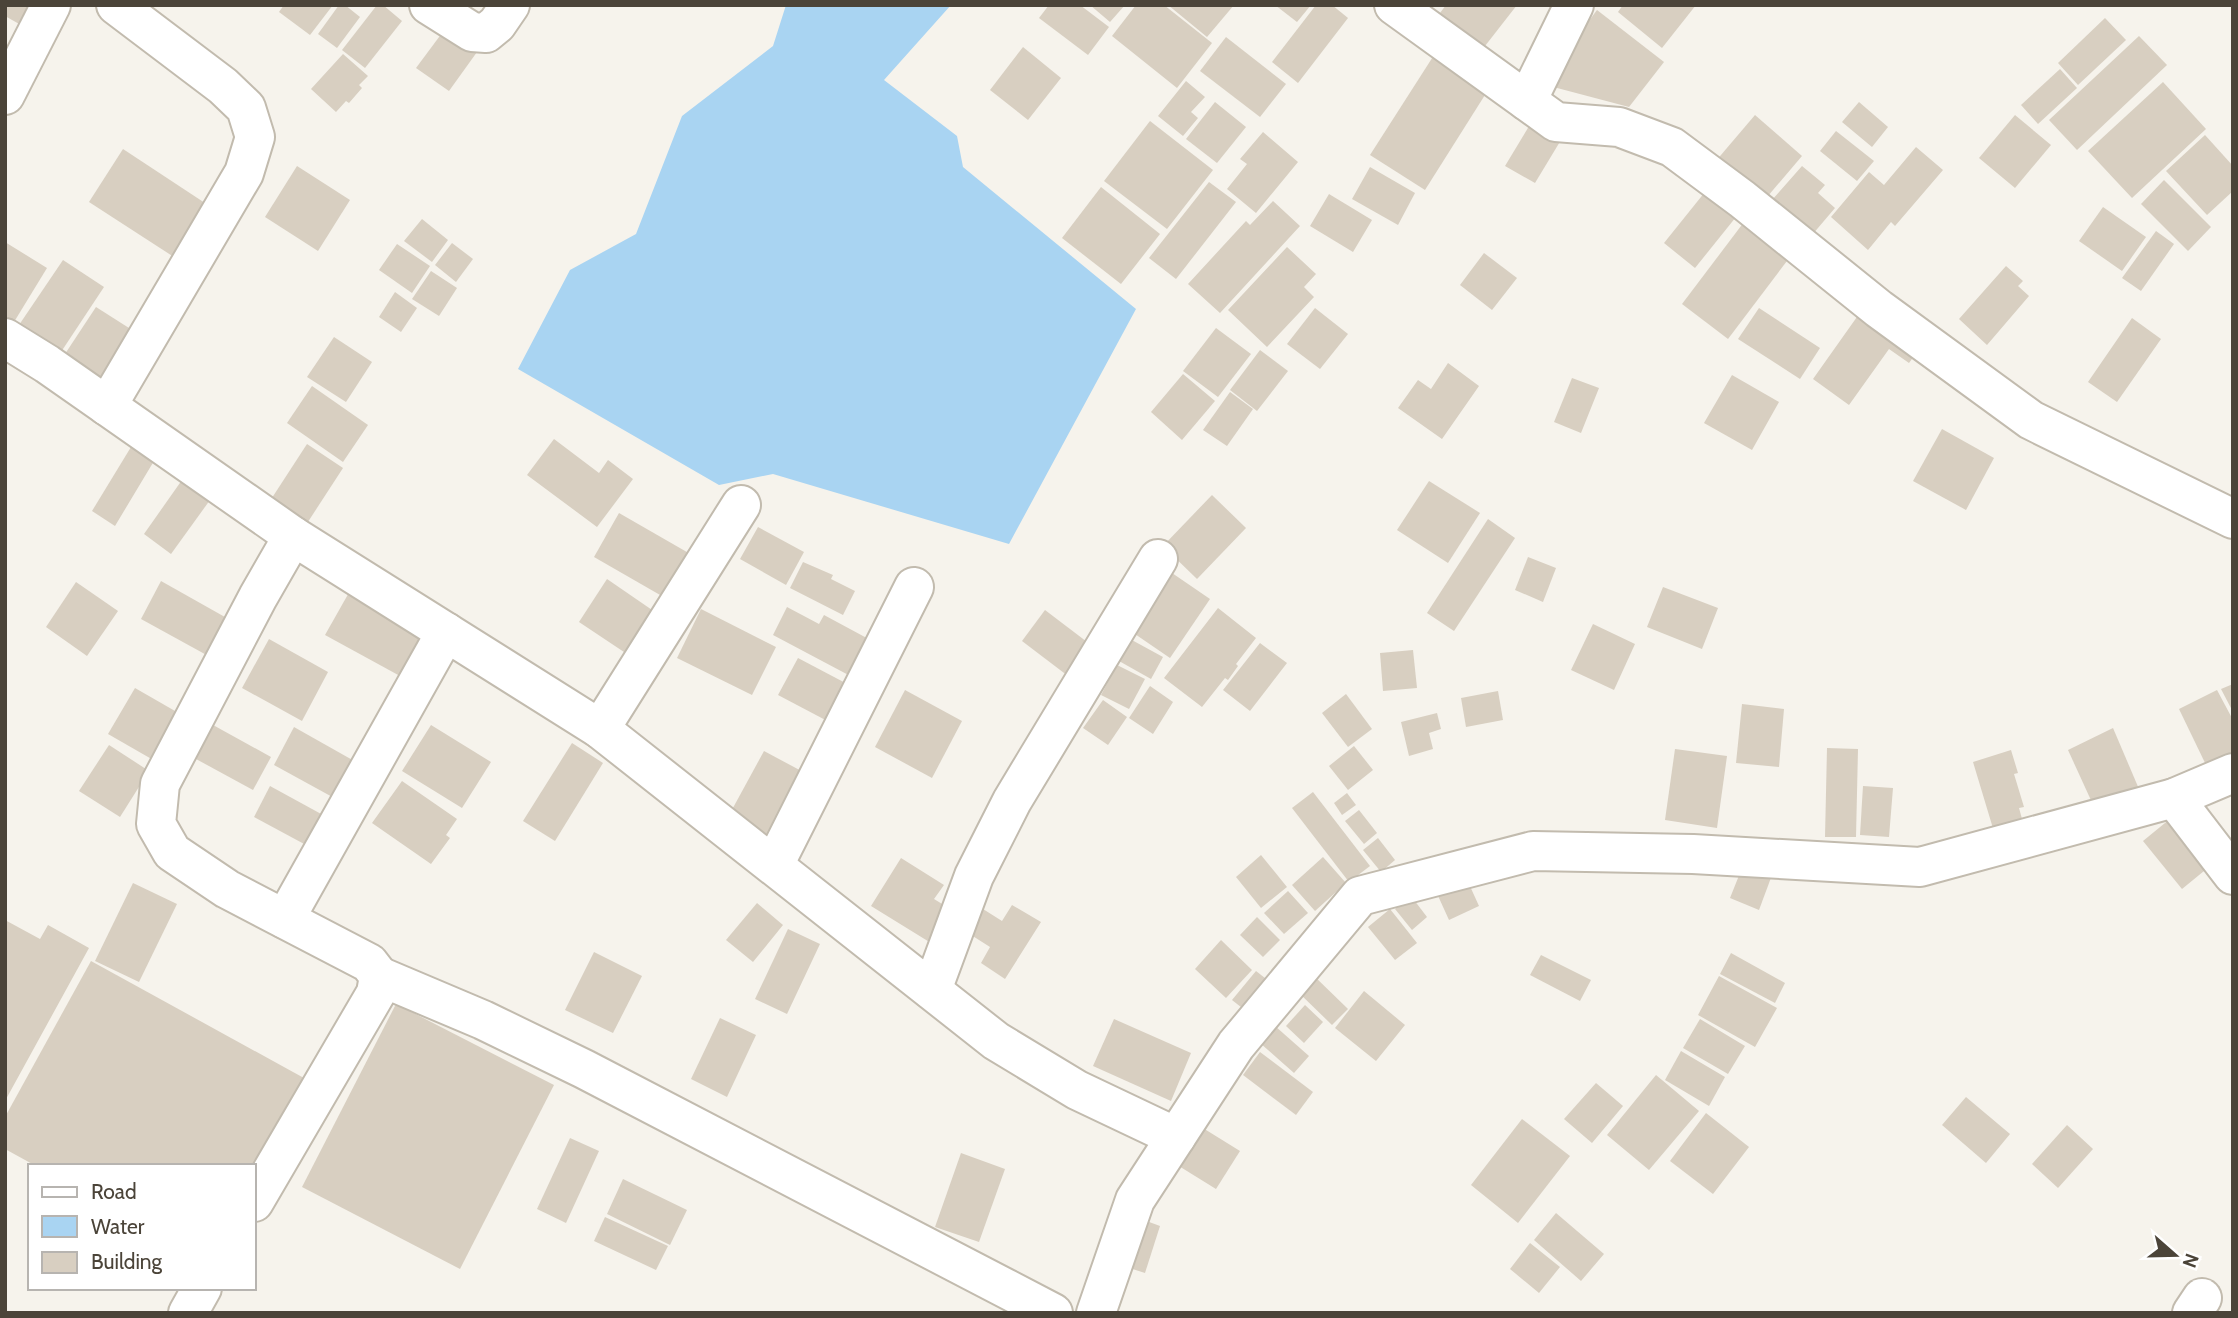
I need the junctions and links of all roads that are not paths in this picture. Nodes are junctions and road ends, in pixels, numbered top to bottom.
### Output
1 (51, 5) edge
2 (116, 5) edge
3 (429, 5) edge
4 (510, 5) edge
5 (1394, 5) edge
6 (1574, 5) edge
7 (5, 95) edge
8 (1527, 102) junction
9 (5, 338) edge
10 (107, 406) junction
11 (741, 505) dead end
12 (2233, 519) edge
13 (293, 536) junction
14 (1158, 559) dead end
15 (914, 587) dead end
16 (446, 632) junction
17 (600, 729) junction
18 (2233, 773) edge
19 (2174, 798) junction
20 (774, 865) junction
21 (2233, 875) edge
22 (285, 919) junction
23 (379, 976) junction
24 (932, 990) junction
25 (1176, 1137) junction
26 (256, 1199) edge
27 (201, 1290) edge
28 (188, 1313) edge
29 (1053, 1313) edge
30 (1096, 1313) edge

1 - 7 street
2 - 10 street
3 - 4 street
5 - 8 street
6 - 8 street
8 - 12 street
9 - 10 street
10 - 13 street
11 - 17 street
13 - 16 street
13 - 22 street
14 - 24 street
15 - 20 street
16 - 17 street
16 - 22 street
17 - 20 street
18 - 19 street
19 - 21 street
19 - 25 street
20 - 24 street
22 - 23 street
23 - 26 street
23 - 29 street
24 - 25 street
25 - 30 street
27 - 28 street

